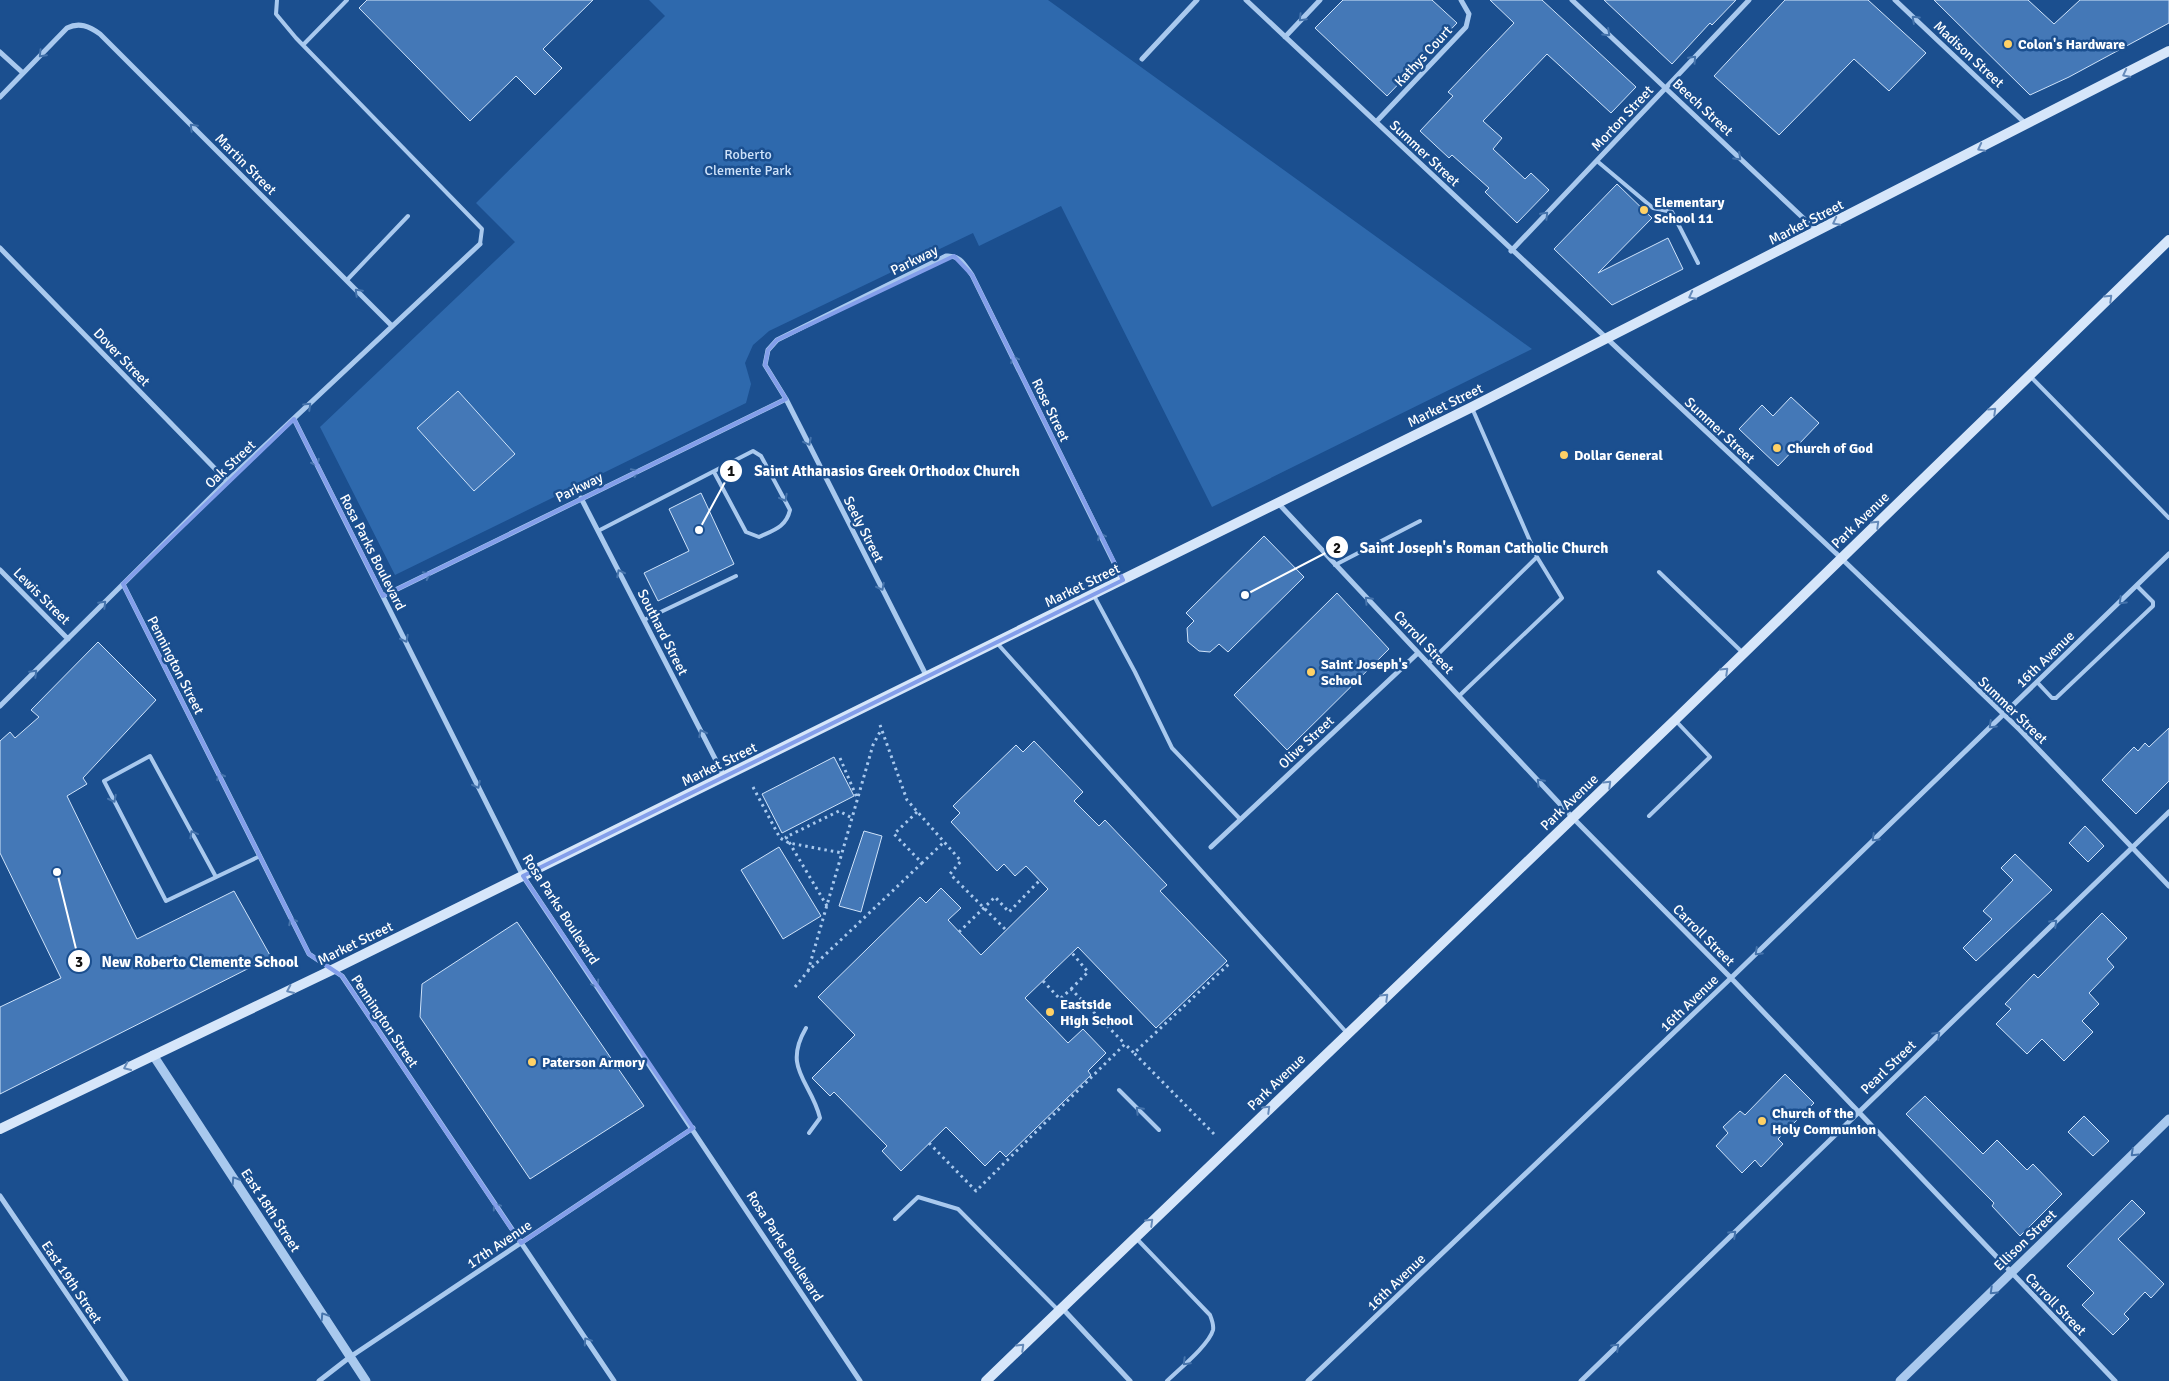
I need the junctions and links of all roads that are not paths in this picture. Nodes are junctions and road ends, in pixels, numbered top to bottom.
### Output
1 (277, 0) edge
2 (347, 0) edge
3 (1197, 0) edge
4 (1246, 0) edge
5 (1320, 0) edge
6 (1461, 0) edge
7 (1572, 0) edge
8 (1749, 0) edge
9 (1895, 0) edge
10 (1285, 36) junction
11 (303, 45) junction
12 (2169, 51) edge
13 (0, 52) edge
14 (1142, 58) dead end
15 (23, 73) junction
16 (1666, 88) junction
17 (0, 98) edge
18 (1376, 122) junction
19 (2027, 124) junction
20 (1597, 161) junction
21 (408, 216) dead end
22 (1818, 231) junction
23 (2169, 240) edge
24 (480, 244) joint
25 (0, 248) edge
26 (1511, 251) junction
27 (954, 256) joint
28 (1698, 263) dead end
29 (347, 280) junction
30 (392, 326) junction
31 (777, 340) joint
32 (1606, 340) junction
33 (2030, 376) junction
34 (786, 399) junction
35 (1472, 406) junction
36 (294, 419) junction
37 (714, 472) junction
38 (227, 482) junction
39 (581, 498) junction
40 (1278, 503) junction
41 (2169, 518) edge
42 (1420, 521) dead end
43 (598, 531) junction
44 (2169, 554) edge
45 (1537, 557) junction
46 (1841, 558) junction
47 (1335, 564) junction
48 (0, 570) edge
49 (1659, 572) dead end
50 (736, 576) dead end
51 (1123, 580) junction
52 (123, 584) junction
53 (2137, 586) junction
54 (1093, 594) junction
55 (383, 596) junction
56 (644, 620) junction
57 (68, 639) junction
58 (996, 642) junction
59 (1418, 653) junction
60 (1743, 654) junction
61 (1429, 663) junction
62 (926, 675) junction
63 (2037, 682) junction
64 (1459, 696) junction
65 (0, 706) edge
66 (2003, 714) junction
67 (1675, 720) junction
68 (724, 776) junction
69 (2169, 812) edge
70 (1649, 816) dead end
71 (1573, 818) junction
72 (1240, 819) junction
73 (1211, 848) dead end
74 (2132, 848) junction
75 (260, 856) junction
76 (523, 876) junction
77 (216, 877) junction
78 (2169, 886) edge
79 (334, 969) junction
80 (1731, 978) junction
81 (806, 1028) dead end
82 (1347, 1033) junction
83 (153, 1055) junction
84 (1119, 1090) dead end
85 (1858, 1111) junction
86 (2169, 1119) edge
87 (693, 1128) junction
88 (0, 1129) edge
89 (1159, 1130) dead end
90 (809, 1133) dead end
91 (0, 1196) edge
92 (895, 1220) dead end
93 (1135, 1236) junction
94 (521, 1243) junction
95 (2011, 1273) junction
96 (1060, 1309) junction
97 (350, 1357) junction
98 (126, 1381) edge
99 (319, 1381) edge
100 (366, 1381) edge
101 (614, 1381) edge
102 (860, 1381) edge
103 (986, 1381) edge
104 (1130, 1381) edge
105 (1167, 1381) edge
106 (1308, 1381) edge
107 (1581, 1381) edge
108 (1900, 1381) edge
109 (2116, 1381) edge

1 - 11 lane
2 - 11 lane
3 - 14 street
4 - 10 street, Summer Street
5 -> 10 street
6 - 18 street, Kathys Court
7 -> 16 street, Beech Street
16 -> 8 street, Morton Street
19 -> 9 street, Madison Street
10 - 18 street, Summer Street
11 - 24 lane
12 -> 19 main road, Market Street
13 - 15 street
15 - 17 street
29 -> 15 street, Martin Street
16 - 20 street, Morton Street
16 -> 22 street, Beech Street
18 - 26 street, Summer Street
19 -> 22 main road, Market Street
26 -> 20 street, Morton Street
20 - 28 lane
21 - 29 lane
22 -> 32 main road, Market Street
33 -> 23 main road, Park Avenue
24 - 30 street, Oak Street
25 - 38 street, Dover Street
26 - 32 street, Summer Street
27 - 31 street, Parkway
51 -> 27 street, Rose Street
30 -> 29 street, Martin Street
36 -> 30 street, Oak Street
31 - 34 street, Seely Street
32 - 35 main road, Market Street
32 - 46 street, Summer Street
33 - 41 lane
46 -> 33 main road, Park Avenue
39 -> 34 street, Parkway
34 -> 62 street, Seely Street
35 - 40 main road, Market Street
35 - 45 lane
36 - 38 street, Oak Street
36 -> 55 street, Rosa Parks Boulevard
37 -> 37 lane
37 - 43 lane
38 - 52 street, Oak Street
39 - 43 street, Southard Street
55 -> 39 street, Parkway
40 - 47 street, Carroll Street
40 - 51 main road, Market Street
42 - 47 lane
56 -> 43 street, Southard Street
44 - 53 street, 16th Avenue
45 - 61 lane
45 - 64 lane
46 - 60 main road, Park Avenue
46 - 66 street, Summer Street
59 -> 47 street, Carroll Street
48 - 57 street, Lewis Street
49 - 60 lane
50 - 56 lane
51 - 54 main road, Market Street
57 -> 52 street, Oak Street
75 -> 52 street, Pennington Street
53 -> 63 street, 16th Avenue
53 - 63 lane
54 - 58 main road, Market Street
54 - 72 lane
55 -> 76 street, Rosa Parks Boulevard
68 -> 56 street, Southard Street
65 -> 57 street, Oak Street
58 - 62 main road, Market Street
58 - 82 lane
59 - 61 street, Carroll Street
59 - 72 street, Olive Street
67 -> 60 main road, Park Avenue
61 - 64 street, Carroll Street
62 - 68 main road, Market Street
63 - 66 street, 16th Avenue
71 -> 64 street, Carroll Street
66 - 74 street, Summer Street
66 -> 80 street, 16th Avenue
67 - 70 lane
71 -> 67 main road, Park Avenue
68 - 76 main road, Market Street
69 - 74 street, Pearl Street
71 - 80 street, Carroll Street
82 -> 71 main road, Park Avenue
72 - 73 street, Olive Street
74 - 78 street, Summer Street
85 -> 74 street, Pearl Street
75 - 77 lane
79 -> 75 street, Pennington Street
76 - 79 main road, Market Street
76 -> 87 street, Rosa Parks Boulevard
77 -> 77 lane
79 -> 83 main road, Market Street
94 -> 79 street, Pennington Street
80 - 85 street, Carroll Street
80 - 106 street, 16th Avenue
81 - 90 lane
93 -> 82 main road, Park Avenue
83 -> 88 main road, Market Street
97 -> 83 street, East 18th Street
89 -> 84 lane
85 - 95 street, Carroll Street
107 -> 85 street, Pearl Street
86 -> 95 street, Ellison Street
87 - 94 street, 17th Avenue
87 - 102 street, Rosa Parks Boulevard
91 - 98 street, East 19th Street
92 - 96 lane
93 - 96 main road, Park Avenue
93 -> 105 lane
94 - 97 street, 17th Avenue
101 -> 94 street, Pennington Street
95 -> 108 street, Ellison Street
95 - 109 street, Carroll Street
103 -> 96 main road, Park Avenue
96 - 104 street
97 - 99 street, 17th Avenue
97 - 100 street, East 18th Street

